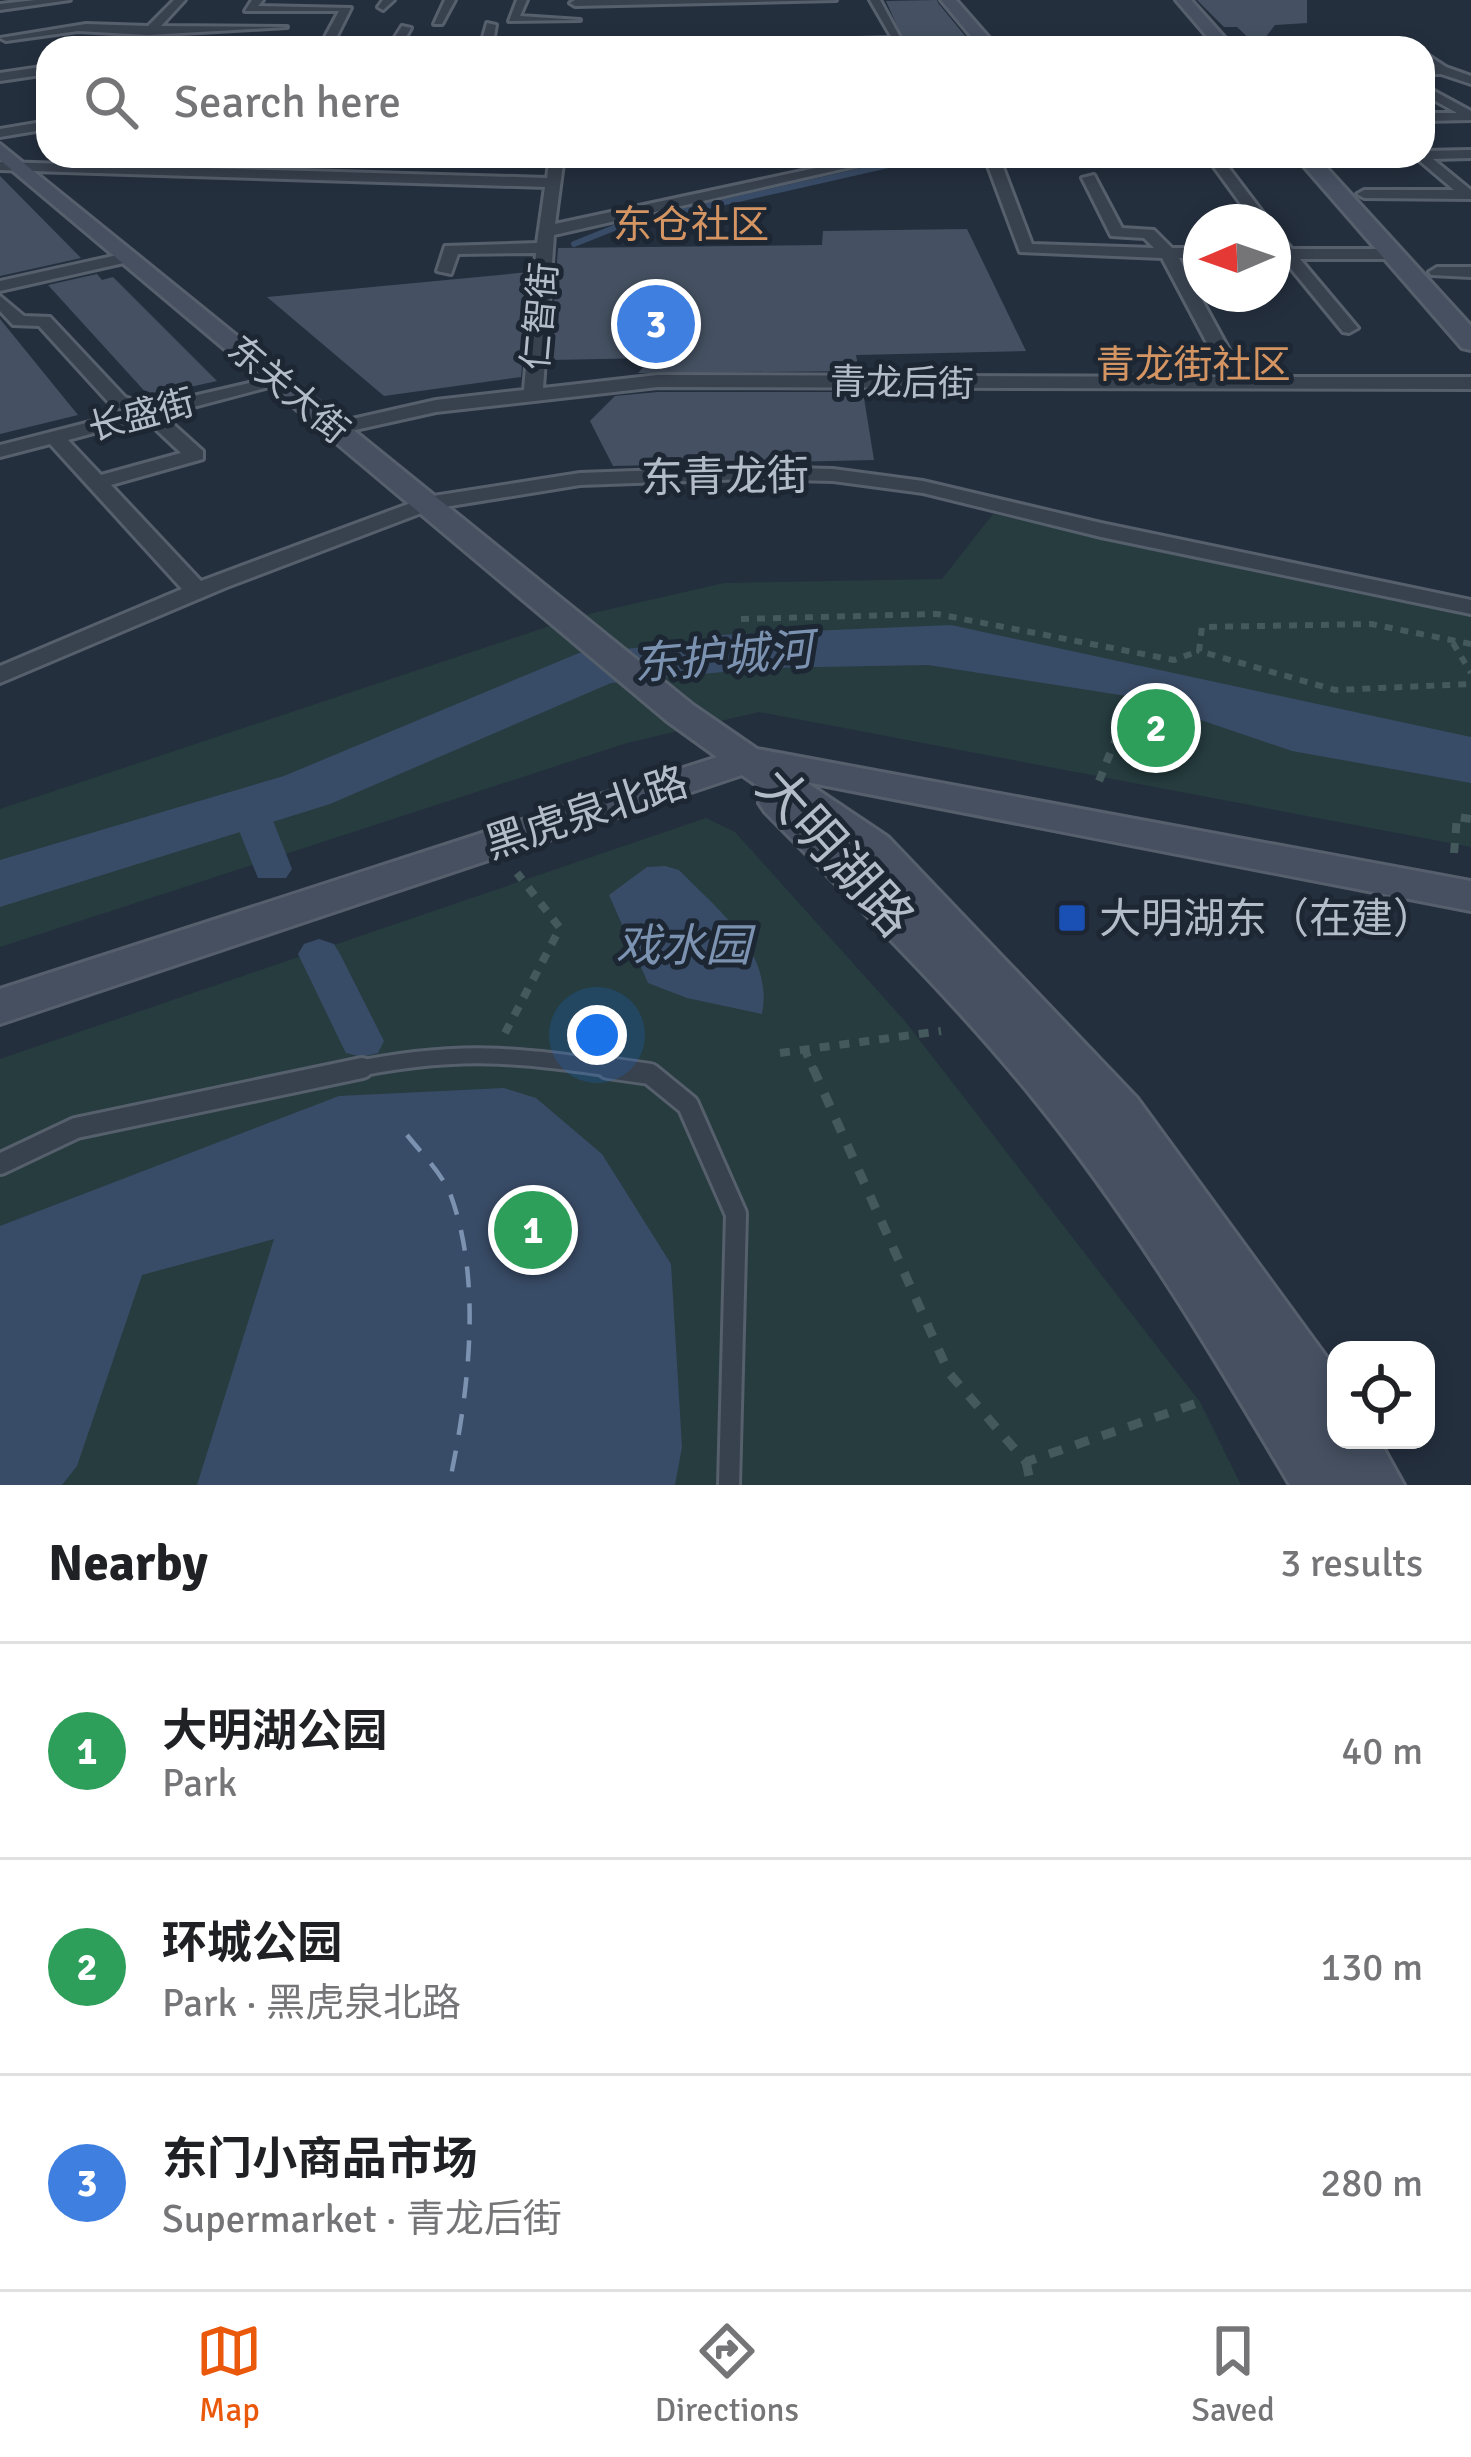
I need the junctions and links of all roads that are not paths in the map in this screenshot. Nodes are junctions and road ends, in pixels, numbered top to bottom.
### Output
1 (65, 0) edge
2 (180, 0) edge
3 (450, 0) edge
4 (522, 0) edge
5 (819, 0) edge
6 (832, 0) edge
7 (875, 0) edge
8 (948, 0) edge
9 (1166, 0) edge
10 (1183, 0) edge
11 (46, 1) edge
12 (575, 1) edge
13 (801, 1) edge
14 (656, 2) edge
15 (731, 2) edge
16 (254, 4) edge
17 (319, 4) edge
18 (0, 7) edge
19 (296, 8) junction
20 (109, 10) dead end
21 (575, 20) junction
22 (438, 22) dead end
23 (491, 26) dead end
24 (282, 27) junction
25 (84, 28) junction
26 (213, 28) junction
27 (406, 28) dead end
28 (3, 36) edge
29 (74, 36) edge
30 (144, 36) edge
31 (206, 36) edge
32 (276, 36) edge
33 (331, 36) edge
34 (401, 36) edge
35 (489, 36) edge
36 (573, 36) edge
37 (661, 36) edge
38 (736, 36) edge
39 (818, 36) edge
40 (896, 36) edge
41 (980, 36) edge
42 (1198, 36) edge
43 (1215, 36) edge
44 (32, 53) dead end
45 (1435, 64) edge
46 (1435, 70) edge
47 (1442, 70) junction
48 (36, 72) edge
49 (0, 77) edge
50 (1471, 80) edge
51 (1435, 96) edge
52 (1435, 117) edge
53 (1471, 117) edge
54 (36, 127) edge
55 (0, 133) edge
56 (0, 150) edge
57 (1471, 154) edge
58 (1435, 155) edge
59 (11, 166) edge
60 (1435, 167) edge
61 (194, 168) edge
62 (240, 168) edge
63 (354, 168) edge
64 (451, 168) edge
65 (555, 168) edge
66 (825, 168) edge
67 (996, 168) edge
68 (1222, 168) edge
69 (1315, 168) edge
70 (1339, 168) edge
71 (237, 173) junction
72 (348, 177) junction
73 (1089, 178) dead end
74 (446, 180) junction
75 (553, 183) junction
76 (1364, 194) junction
77 (1470, 195) edge
78 (1249, 204) edge
79 (545, 240) junction
80 (1168, 253) junction
81 (1183, 253) edge
82 (1291, 254) edge
83 (1393, 254) junction
84 (131, 257) junction
85 (1291, 266) edge
86 (445, 271) dead end
87 (1437, 272) junction
88 (1471, 272) edge
89 (0, 286) edge
90 (0, 301) edge
91 (1471, 308) edge
92 (1349, 328) dead end
93 (1471, 342) edge
94 (281, 378) junction
95 (1238, 382) junction
96 (1471, 383) edge
97 (532, 393) junction
98 (148, 412) junction
99 (337, 428) junction
100 (54, 437) junction
101 (0, 451) edge
102 (96, 483) junction
103 (427, 503) junction
104 (197, 591) junction
105 (1471, 607) edge
106 (0, 675) edge
107 (750, 759) junction
108 (1471, 896) edge
109 (0, 1007) edge
110 (0, 1164) edge
111 (1327, 1410) edge
112 (1350, 1449) edge
113 (729, 1485) edge
114 (1324, 1485) edge
115 (1372, 1485) edge

1 - 11 street
2 - 30 street
3 - 22 street
4 - 21 street
5 - 6 street
5 - 13 street
7 - 40 street
8 - 41 main road
9 - 42 main road
10 - 43 main road
11 - 18 street
12 - 14 street
12 - 21 street
13 - 15 street
13 - 39 street
14 - 15 street
14 - 37 street
15 - 38 street
16 - 19 street
16 - 26 street
17 - 19 street
17 - 33 street
19 - 24 street
20 - 25 street
21 - 36 street
23 - 35 street
24 - 26 street
24 - 32 street
25 - 26 street
25 - 28 street
25 - 29 street
26 - 31 street
27 - 34 street
28 - 44 street
45 - 47 street
46 - 47 street
47 - 50 street
48 - 49 street
51 - 53 street
52 - 53 street
54 - 55 street
56 - 59 main road, 东关大街
57 - 58 street
59 - 84 main road, 东关大街
60 - 77 street
61 - 71 street
62 - 71 street
63 - 72 street
64 - 74 street
65 - 75 street
66 - 79 street, 仁智街
67 - 80 street
68 - 78 street
69 - 83 main road
70 - 76 main road
71 - 72 street
72 - 74 street
73 - 80 street
74 - 75 street
75 - 79 street
76 - 77 street
76 - 87 main road
79 - 86 street
79 - 97 street, 仁智街
80 - 81 street
80 - 95 street
82 - 83 street
83 - 93 main road
84 - 89 street
84 - 94 main road, 东关大街
85 - 92 street
87 - 88 street
87 - 91 main road
90 - 98 street
94 - 98 street, 长盛街
94 - 99 main road, 东关大街
95 - 96 street, 青龙后街
95 - 97 street, 青龙后街
97 - 99 street, 青龙后街
98 - 100 street, 长盛街
98 - 102 street
99 - 103 main road, 东关大街
100 - 101 street, 长盛街
100 - 102 street
102 - 104 street
103 - 104 street, 东青龙街
103 - 105 street, 东青龙街
103 - 107 main road, 东关大街
104 - 106 street, 东青龙街
107 - 108 main road, 黑虎泉北路
107 - 109 main road, 黑虎泉北路
107 - 111 main road, 大明湖路
107 - 114 main road, 大明湖路
110 - 113 lane
112 - 115 main road

